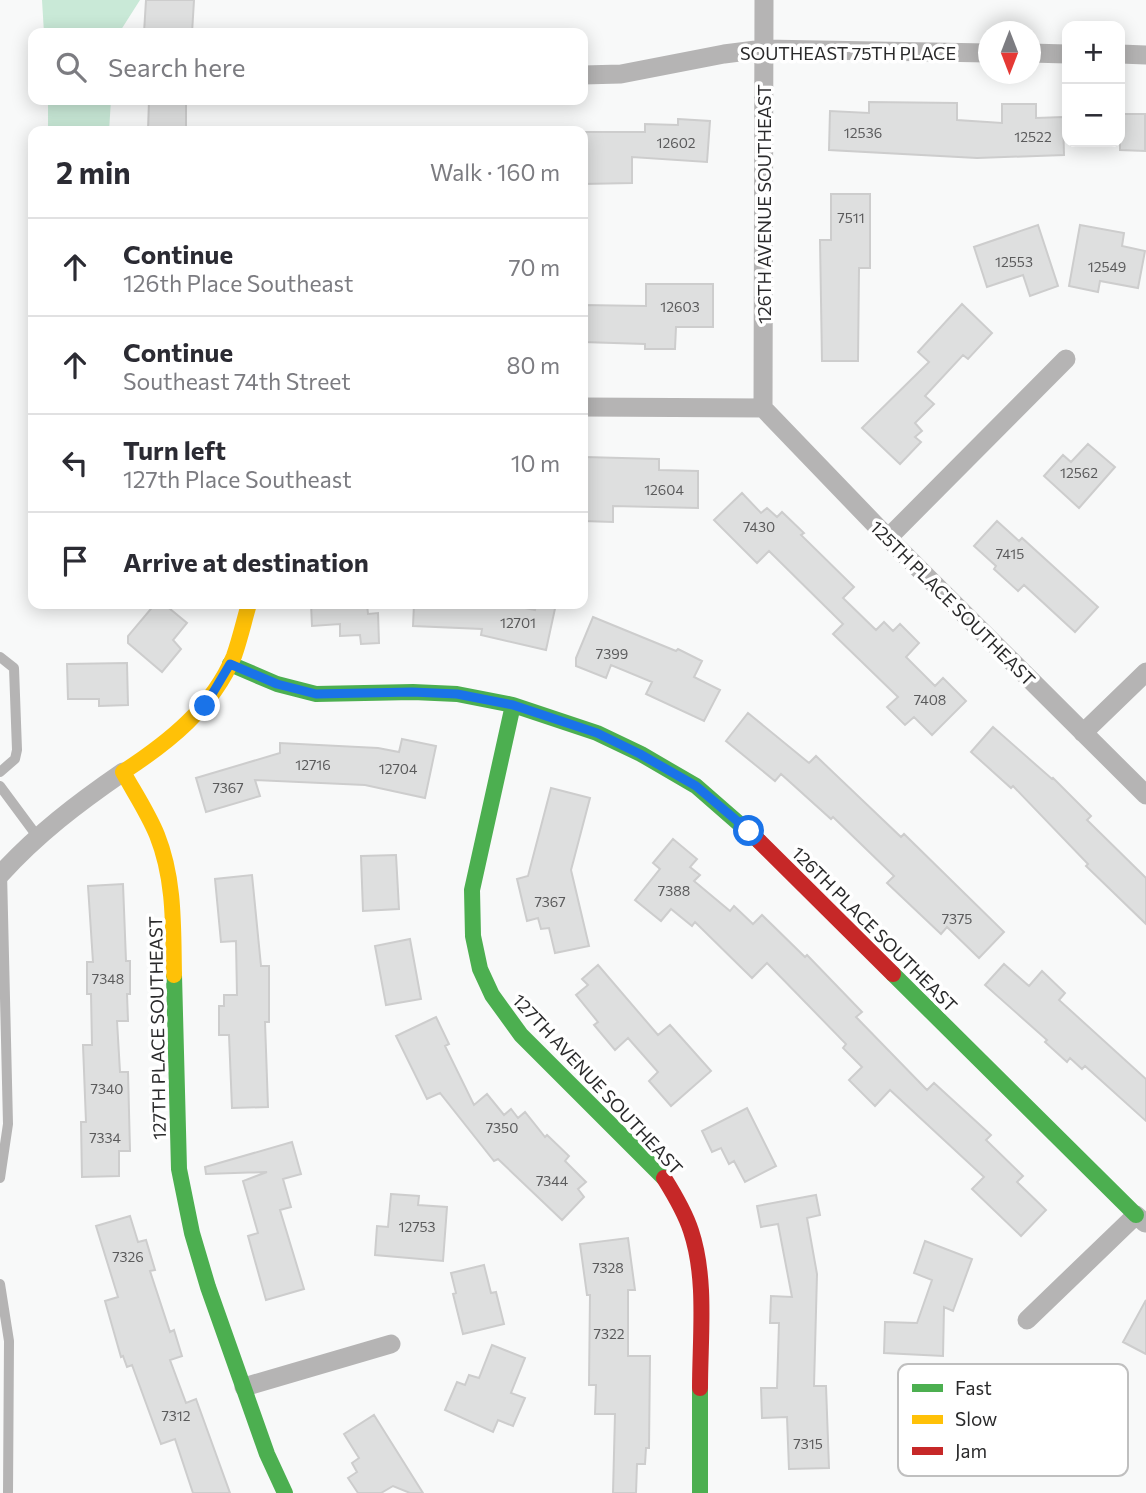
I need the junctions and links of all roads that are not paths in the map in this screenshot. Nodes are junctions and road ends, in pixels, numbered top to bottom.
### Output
1 (764, 0) edge
2 (764, 49) junction
3 (978, 53) edge
4 (1041, 53) edge
5 (1062, 54) edge
6 (1125, 54) edge
7 (1146, 55) edge
8 (588, 75) edge
9 (1066, 359) dead end
10 (588, 407) edge
11 (763, 408) junction
12 (888, 538) junction
13 (247, 609) edge
14 (0, 657) edge
15 (230, 664) junction
16 (1146, 671) edge
17 (513, 705) junction
18 (1083, 733) junction
19 (0, 772) edge
20 (123, 772) junction
21 (0, 786) edge
22 (1146, 795) edge
23 (37, 836) junction
24 (1, 873) edge
25 (0, 1178) edge
26 (1141, 1220) edge
27 (0, 1284) edge
28 (1027, 1320) dead end
29 (391, 1344) dead end
30 (244, 1387) junction
31 (8, 1493) edge
32 (285, 1493) edge
33 (700, 1493) edge

1 - 2 street, 126TH AVENUE SOUTHEAST
2 - 3 street, SOUTHEAST 75TH PLACE
2 - 8 street, SOUTHEAST 75TH PLACE
2 - 11 street, 126TH AVENUE SOUTHEAST
4 - 5 street
6 - 7 street
9 - 12 street
10 - 11 street
11 - 12 street, 125TH PLACE SOUTHEAST
12 - 18 street, 125TH PLACE SOUTHEAST
13 - 15 street
14 - 19 lane
15 - 17 street, 126TH PLACE SOUTHEAST
15 - 20 street
16 - 18 street
17 - 26 street, 126TH PLACE SOUTHEAST
17 - 33 street, 127TH AVENUE SOUTHEAST
18 - 22 street, 125TH PLACE SOUTHEAST
20 - 23 street
20 - 30 street, 127TH PLACE SOUTHEAST
21 - 23 lane
23 - 24 street
24 - 25 lane
26 - 28 street
27 - 31 lane
29 - 30 street
30 - 32 street, 127TH PLACE SOUTHEAST

